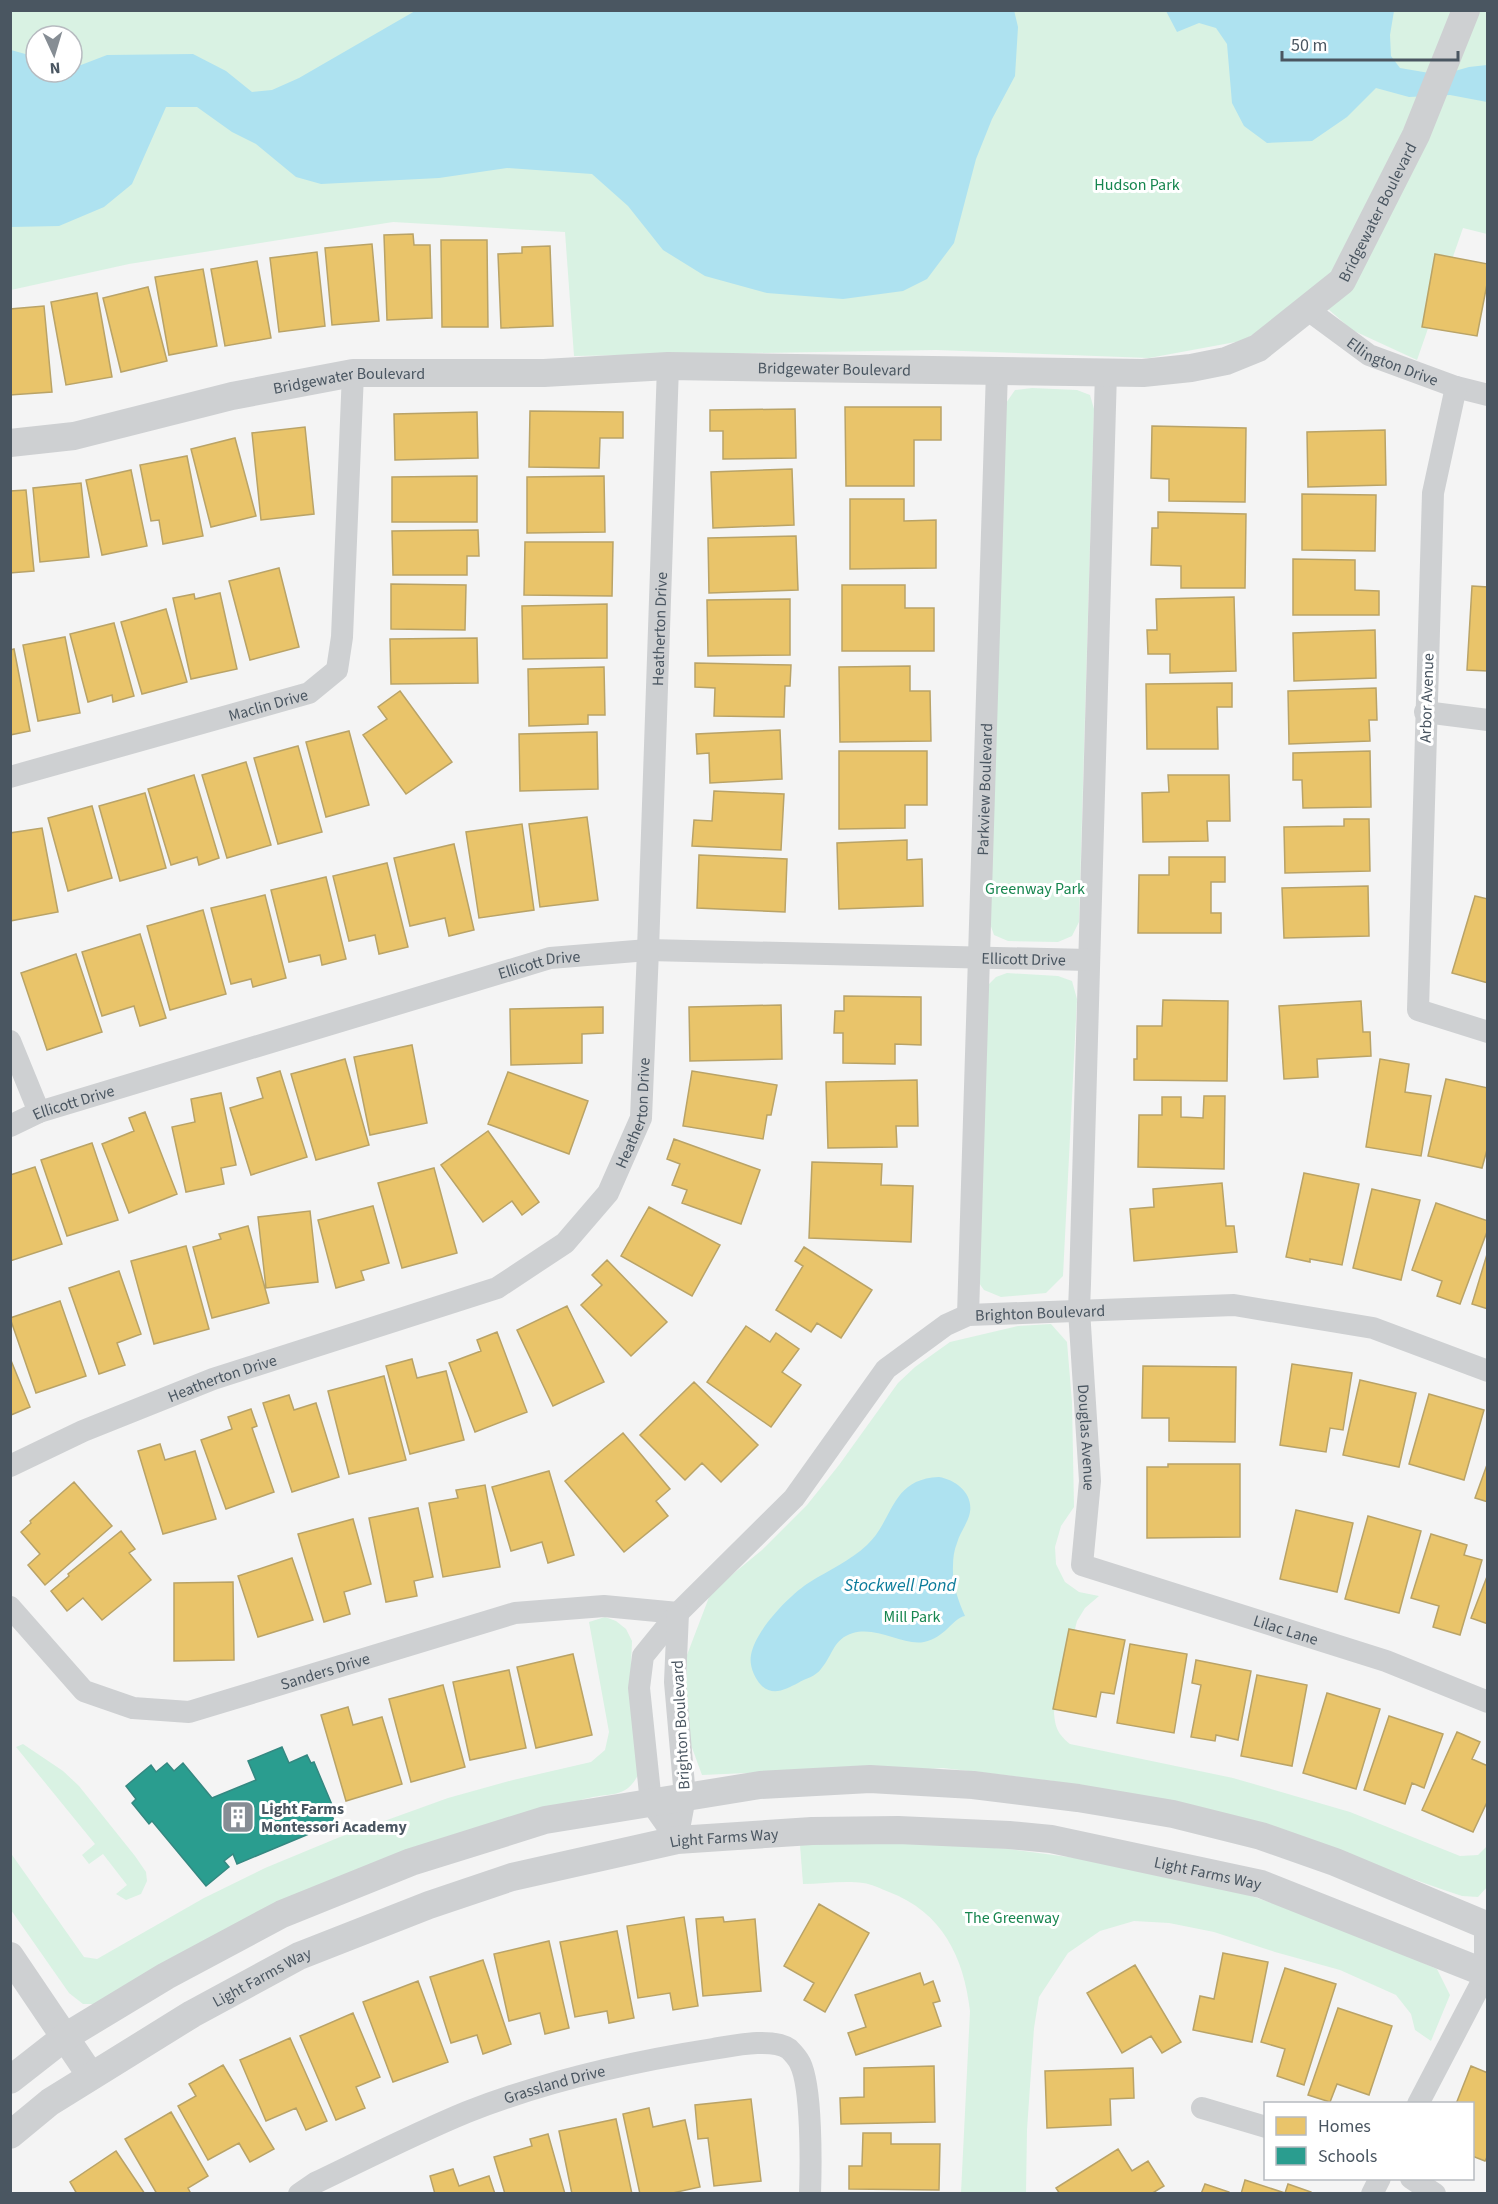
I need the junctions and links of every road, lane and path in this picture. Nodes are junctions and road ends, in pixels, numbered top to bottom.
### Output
1 (1465, 14) edge
2 (1308, 310) junction
3 (668, 366) junction
4 (997, 370) junction
5 (1106, 372) junction
6 (352, 373) junction
7 (1456, 387) junction
8 (1488, 395) edge
9 (10, 443) edge
10 (1425, 712) junction
11 (1488, 720) edge
12 (10, 777) edge
13 (648, 950) junction
14 (979, 958) junction
15 (1089, 960) junction
16 (1488, 1032) edge
17 (10, 1041) edge
18 (39, 1112) junction
19 (10, 1126) edge
20 (1079, 1310) junction
21 (968, 1315) junction
22 (1488, 1371) edge
23 (10, 1466) edge
24 (1082, 1565) joint
25 (10, 1607) edge
26 (678, 1613) junction
27 (1488, 1702) edge
28 (684, 1797) junction
29 (651, 1803) junction
30 (677, 1840) junction
31 (1487, 1924) edge
32 (10, 1956) edge
33 (1487, 1972) edge
34 (65, 2037) junction
35 (91, 2076) junction
36 (10, 2080) edge
37 (1420, 2102) edge
38 (1202, 2108) dead end
39 (1264, 2126) edge
40 (10, 2135) edge
41 (1415, 2180) edge
42 (299, 2193) edge
43 (810, 2193) edge
44 (1435, 2193) edge

1 - 2 street, Bridgewater Boulevard
2 - 5 street, Bridgewater Boulevard
2 - 7 street, Ellington Drive
3 - 4 street, Bridgewater Boulevard
3 - 6 street, Bridgewater Boulevard
3 - 13 street, Heatherton Drive
4 - 5 street, Bridgewater Boulevard
4 - 14 street, Parkview Boulevard
5 - 15 street
6 - 9 street, Bridgewater Boulevard
6 - 12 street, Maclin Drive
7 - 8 street, Ellington Drive
7 - 10 street, Arbor Avenue
10 - 11 street
10 - 16 street, Arbor Avenue
13 - 14 street, Ellicott Drive
13 - 18 street, Ellicott Drive
13 - 23 street, Heatherton Drive
14 - 15 street, Ellicott Drive
14 - 21 street, Parkview Boulevard
15 - 20 street
17 - 18 street
18 - 19 street, Ellicott Drive
20 - 21 street, Brighton Boulevard
20 - 22 street, Brighton Boulevard
20 - 24 street, Douglas Avenue
21 - 26 street, Brighton Boulevard
24 - 27 street, Lilac Lane
25 - 26 street, Sanders Drive
26 - 28 street, Brighton Boulevard
26 - 29 street, Brighton Boulevard
28 - 29 street
28 - 30 street, Brighton Boulevard
28 - 31 street
29 - 30 street, Brighton Boulevard
29 - 34 street
30 - 33 street, Light Farms Way
30 - 35 street, Light Farms Way
31 - 33 street
32 - 34 street
33 - 37 street
34 - 35 street
34 - 36 street
35 - 40 street, Light Farms Way
38 - 39 street
41 - 44 street
42 - 43 street, Grassland Drive

